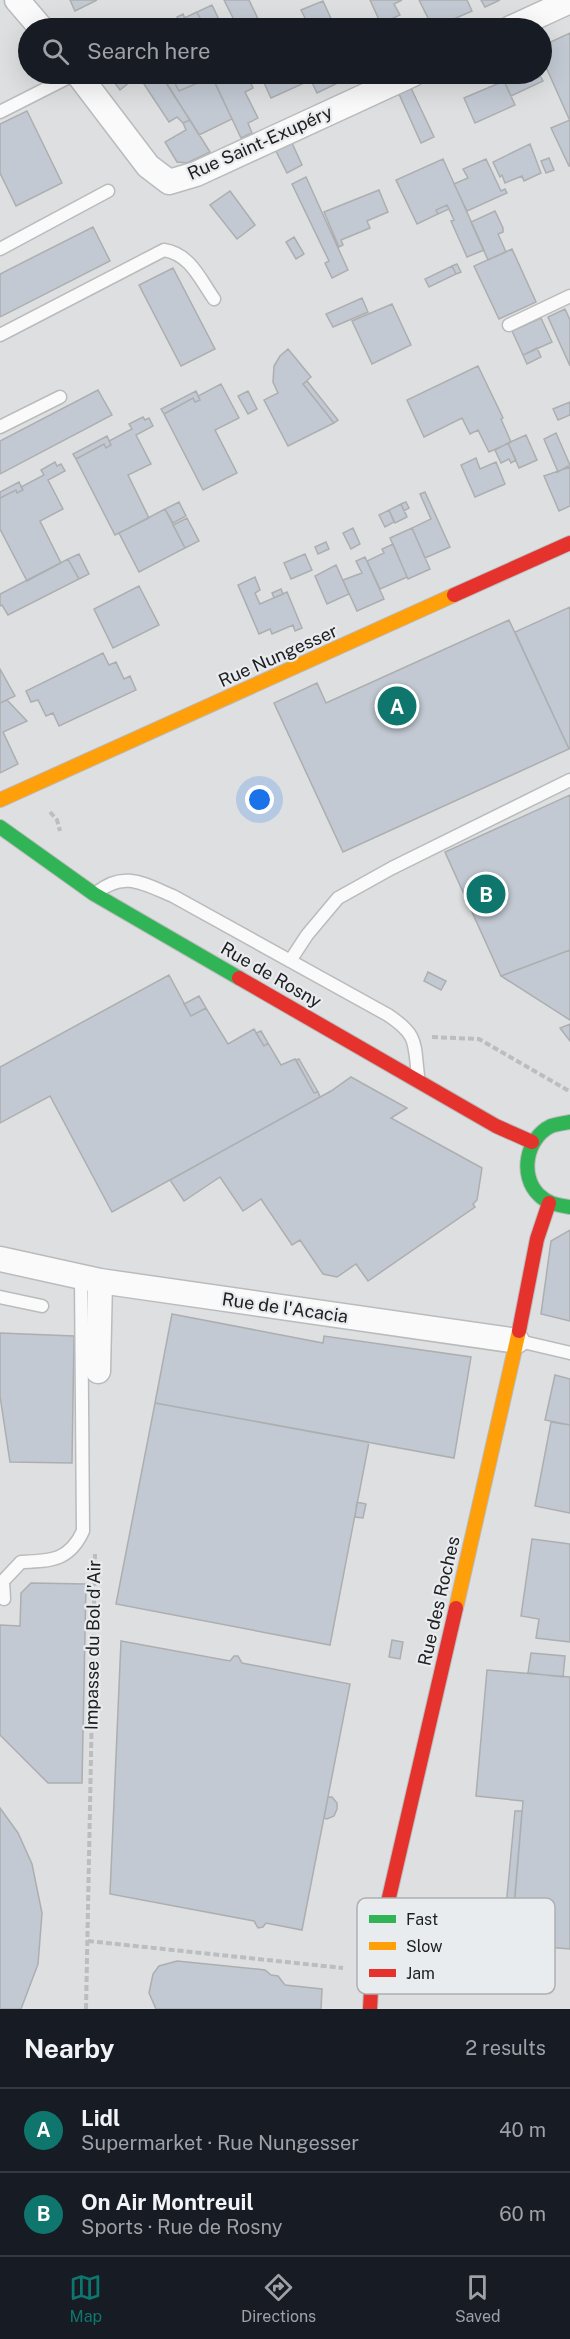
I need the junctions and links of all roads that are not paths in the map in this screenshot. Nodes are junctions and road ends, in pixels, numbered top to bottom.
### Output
1 (17, 0) edge
2 (570, 1) edge
3 (32, 18) edge
4 (533, 18) edge
5 (57, 84) edge
6 (85, 84) edge
7 (391, 84) edge
8 (0, 112) edge
9 (108, 191) dead end
10 (0, 249) edge
11 (570, 296) edge
12 (214, 299) dead end
13 (508, 325) dead end
14 (0, 335) edge
15 (60, 397) dead end
16 (0, 427) edge
17 (570, 543) edge
18 (570, 780) edge
19 (0, 800) edge
20 (0, 827) edge
21 (94, 894) junction
22 (290, 961) junction
23 (418, 1080) junction
24 (570, 1122) edge
25 (532, 1142) junction
26 (549, 1203) junction
27 (570, 1208) edge
28 (0, 1259) edge
29 (90, 1279) junction
30 (0, 1297) edge
31 (42, 1306) dead end
32 (517, 1341) junction
33 (570, 1353) edge
34 (98, 1371) dead end
35 (4, 1599) dead end
36 (389, 1898) edge
37 (371, 1994) edge
38 (370, 2009) edge

1 - 3 street
2 - 4 street
5 - 8 lane
6 - 7 street, Rue Saint-Exupéry
9 - 10 lane
11 - 13 lane
12 - 14 lane
15 - 16 lane
17 - 19 street, Rue Nungesser
18 - 22 lane
20 - 21 street, Rue de Rosny
21 - 22 lane
21 - 23 street, Rue de Rosny
22 - 23 lane
23 - 25 street, Rue de Rosny
24 - 25 street
25 - 26 street
26 - 27 street
26 - 32 street, Rue des Roches
28 - 29 street, Rue de l'Acacia
29 - 32 street, Rue de l'Acacia
29 - 34 street
29 - 35 lane
30 - 31 lane
32 - 33 lane, Rue de l'Acacia
32 - 36 street, Rue des Roches
37 - 38 street, Rue des Roches

